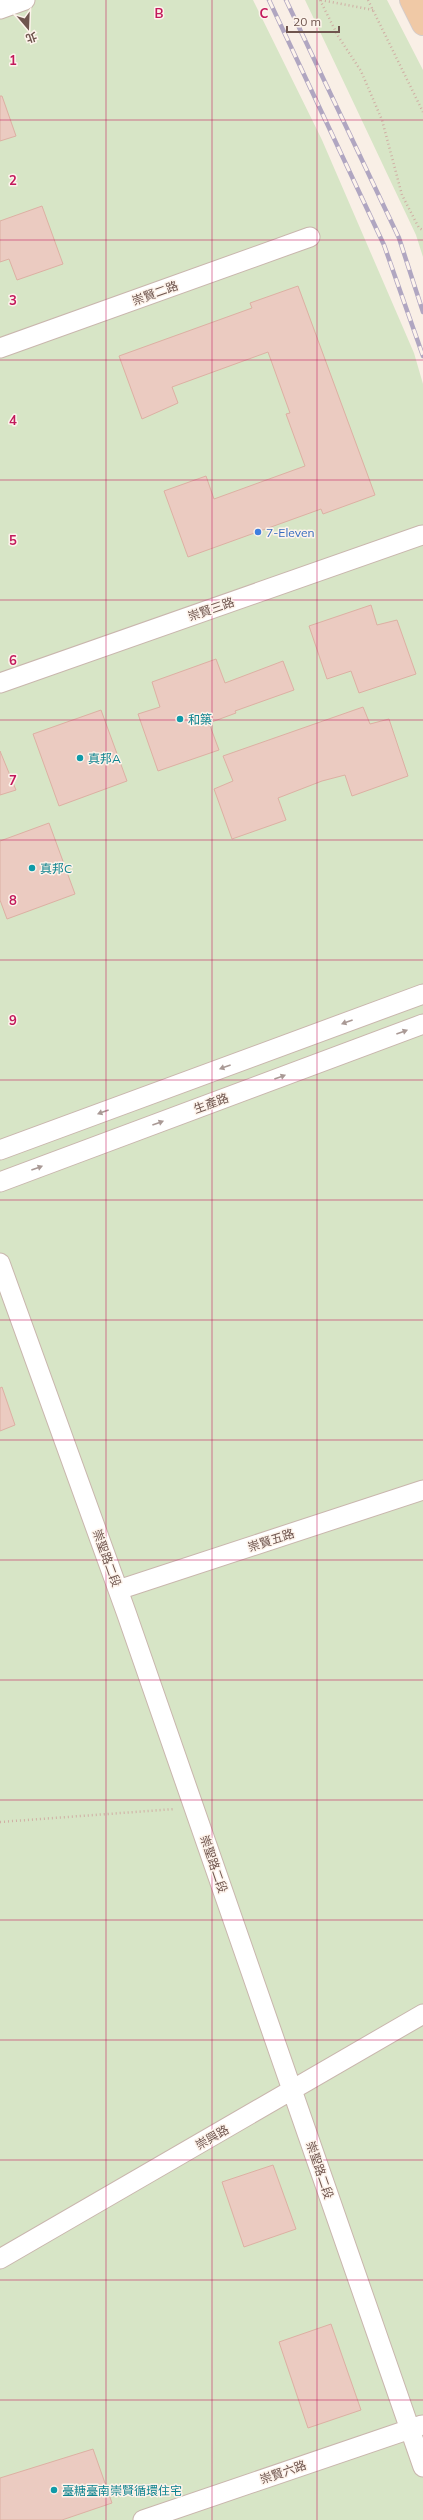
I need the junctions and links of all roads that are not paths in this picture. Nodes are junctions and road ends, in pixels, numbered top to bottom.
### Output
1 (25, 0) edge
2 (411, 0) edge
3 (0, 9) edge
4 (423, 24) edge
5 (310, 237) dead end
6 (0, 348) edge
7 (422, 535) edge
8 (0, 683) edge
9 (423, 994) edge
10 (423, 1024) edge
11 (0, 1150) edge
12 (0, 1182) edge
13 (0, 1262) edge
14 (423, 1490) edge
15 (118, 1590) junction
16 (423, 2014) edge
17 (293, 2090) junction
18 (0, 2259) edge
19 (417, 2427) edge
20 (423, 2467) edge
21 (143, 2520) edge

1 - 3 street
2 - 4 main road
5 - 6 street, 崇賢二路
7 - 8 street, 崇賢三路
9 -> 11 street
12 -> 10 street, 生產路
13 - 15 street, 崇聖路二段
14 - 15 street, 崇賢五路
15 - 17 street, 崇聖路二段
16 - 17 street, 崇興路
17 - 18 street, 崇興路
17 - 19 street, 崇聖路二段
19 - 20 street, 崇聖路二段
19 - 21 street, 崇賢六路

